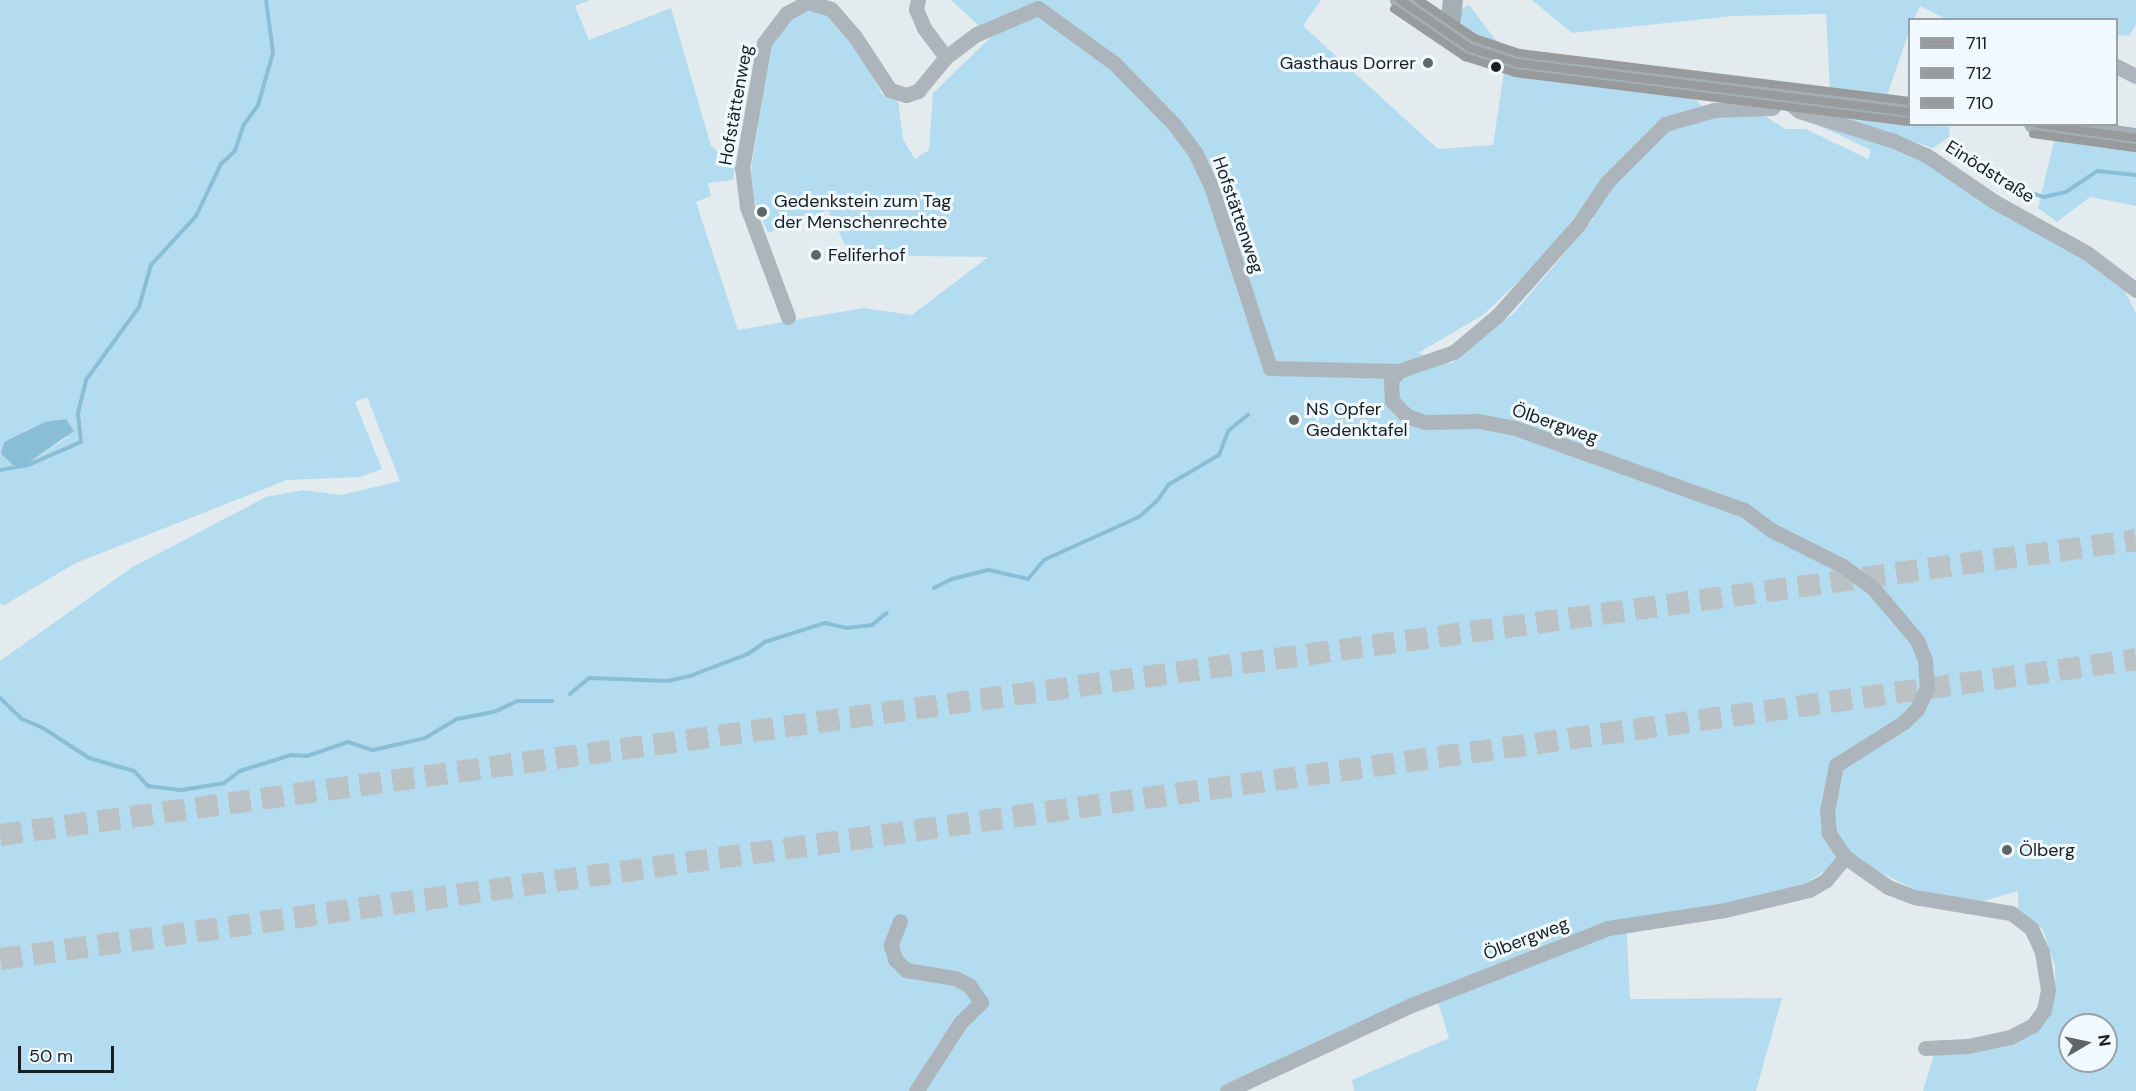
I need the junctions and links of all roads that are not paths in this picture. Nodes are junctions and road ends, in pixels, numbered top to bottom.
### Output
1 (918, 0) edge
2 (1400, 0) edge
3 (1453, 0) edge
4 (1449, 37) junction
5 (946, 57) junction
6 (2118, 67) edge
7 (2136, 76) edge
8 (1780, 96) junction
9 (1908, 112) edge
10 (2067, 126) edge
11 (2100, 128) edge
12 (2136, 138) edge
13 (2136, 290) edge
14 (788, 316) dead end
15 (1399, 371) junction
16 (1845, 857) junction
17 (900, 921) dead end
18 (1925, 1048) dead end
19 (916, 1091) edge
20 (1227, 1091) edge

1 - 5 street
2 - 4 main road
3 - 4 main road
4 - 8 main road
5 - 14 street, Hofstättenweg
5 - 15 street, Hofstättenweg
6 - 7 street
8 - 9 main road
8 - 13 street, Einödstraße
8 - 15 street
10 - 11 main road
11 - 12 main road
15 - 16 street, Ölbergweg
16 - 18 street, Ölbergweg
16 - 20 street, Ölbergweg
17 - 19 street

